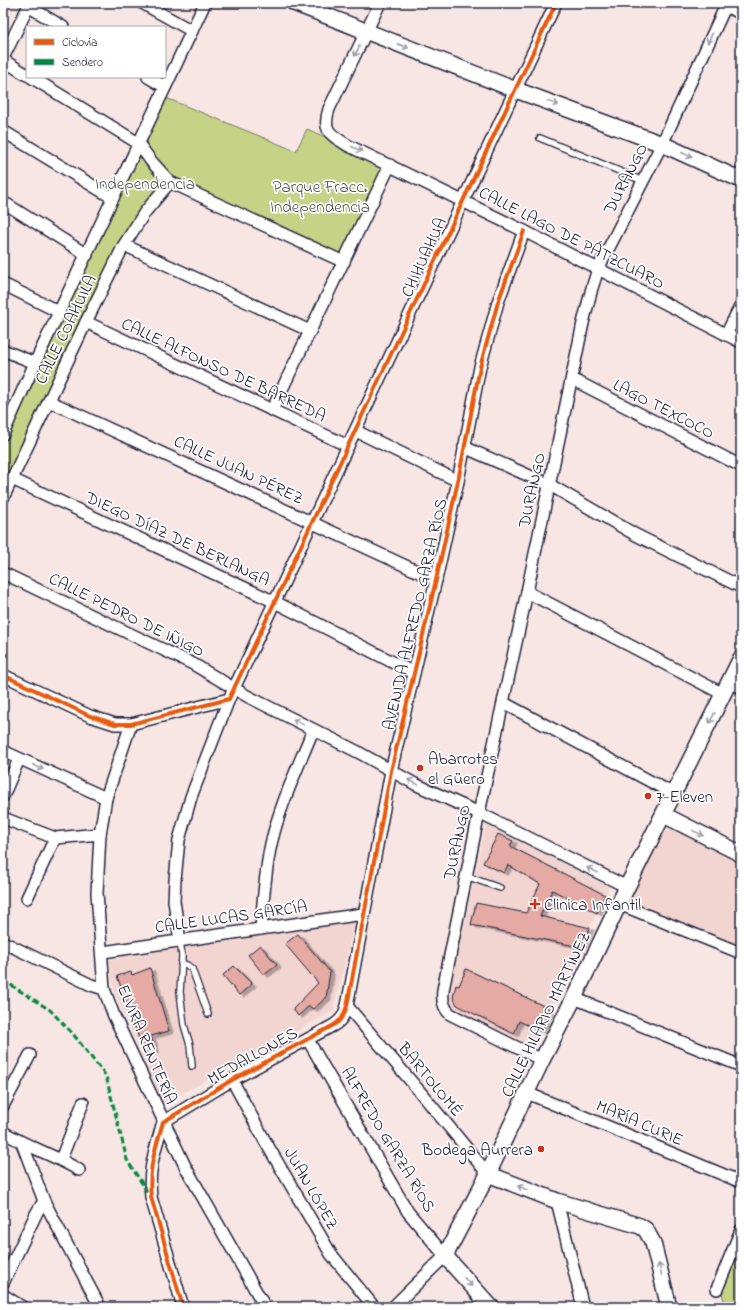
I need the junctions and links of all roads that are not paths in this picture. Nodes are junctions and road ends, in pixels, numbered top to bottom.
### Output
1 (142, 3) edge
2 (205, 3) edge
3 (294, 3) edge
4 (380, 3) edge
5 (556, 3) edge
6 (726, 3) edge
7 (29, 5) edge
8 (741, 11) edge
9 (61, 26) edge
10 (192, 32) junction
11 (367, 32) junction
12 (3, 59) edge
13 (26, 74) edge
14 (33, 78) edge
15 (150, 78) edge
16 (165, 87) junction
17 (516, 90) junction
18 (3, 131) edge
19 (540, 138) dead end
20 (138, 143) junction
21 (662, 144) junction
22 (390, 165) junction
23 (741, 180) edge
24 (643, 181) junction
25 (170, 182) junction
26 (113, 198) junction
27 (463, 201) junction
28 (3, 202) edge
29 (524, 231) junction
30 (124, 245) junction
31 (86, 254) junction
32 (344, 262) junction
33 (598, 269) junction
34 (3, 284) edge
35 (741, 305) edge
36 (59, 312) junction
37 (86, 322) junction
38 (310, 331) junction
39 (726, 335) junction
40 (741, 342) edge
41 (3, 350) edge
42 (35, 363) junction
43 (572, 379) junction
44 (49, 401) junction
45 (272, 410) junction
46 (6, 421) edge
47 (356, 431) junction
48 (3, 434) edge
49 (348, 446) junction
50 (464, 448) junction
51 (741, 466) edge
52 (12, 479) junction
53 (458, 480) junction
54 (550, 485) junction
55 (3, 498) edge
56 (312, 522) junction
57 (3, 573) edge
58 (436, 580) junction
59 (741, 587) edge
60 (527, 592) junction
61 (275, 602) junction
62 (741, 658) edge
63 (414, 674) junction
64 (3, 675) edge
65 (234, 688) junction
66 (731, 688) edge
67 (229, 699) junction
68 (504, 703) junction
69 (131, 724) junction
70 (313, 730) junction
71 (3, 751) edge
72 (19, 758) junction
73 (391, 771) junction
74 (674, 794) junction
75 (3, 796) edge
76 (106, 798) junction
77 (479, 812) junction
78 (664, 815) junction
79 (3, 818) edge
80 (100, 834) junction
81 (55, 838) junction
82 (741, 854) edge
83 (466, 876) junction
84 (500, 888) dead end
85 (627, 888) junction
86 (27, 898) dead end
87 (619, 904) junction
88 (364, 914) junction
89 (261, 929) junction
90 (180, 941) junction
91 (3, 942) edge
92 (102, 952) junction
93 (741, 953) edge
94 (181, 963) junction
95 (104, 988) junction
96 (574, 998) junction
97 (347, 1006) junction
98 (208, 1014) dead end
99 (308, 1040) junction
100 (30, 1055) dead end
101 (542, 1060) junction
102 (192, 1066) dead end
103 (741, 1066) edge
104 (232, 1080) junction
105 (527, 1093) junction
106 (83, 1103) dead end
107 (3, 1106) edge
108 (163, 1122) junction
109 (3, 1132) edge
110 (22, 1143) junction
111 (61, 1159) junction
112 (79, 1170) dead end
113 (488, 1174) junction
114 (741, 1182) edge
115 (44, 1201) junction
116 (557, 1201) junction
117 (741, 1230) edge
118 (445, 1256) junction
119 (3, 1282) edge
120 (717, 1289) dead end
121 (3, 1295) edge
122 (22, 1307) edge
123 (100, 1307) edge
124 (183, 1307) edge
125 (265, 1307) edge
126 (374, 1307) edge
127 (393, 1307) edge
128 (492, 1307) edge
129 (584, 1307) edge
130 (669, 1307) edge

1 - 10 street
2 - 10 street
3 - 11 street
4 - 11 street
5 - 17 street, CHIHUAHUA
6 - 8 street
6 -> 21 street, DURANGO
7 - 9 street
7 - 12 street
10 - 16 street
11 -> 17 street
11 -> 22 street, CALLE LAGO DE PÁTZCUARO
12 - 13 street
14 - 20 street
15 - 16 street
16 - 20 street
17 -> 21 street
17 - 27 street, CHIHUAHUA
18 - 26 street
19 - 24 lane
20 - 25 street
20 - 26 street
21 -> 23 street
21 - 24 street, DURANGO
22 - 27 street, CALLE LAGO DE PÁTZCUARO
22 - 32 street
24 - 33 street, DURANGO
25 - 30 street, CALLE COAHUILA
25 - 32 street
26 - 31 street
27 - 29 street, CALLE LAGO DE PÁTZCUARO
27 - 47 street, CHIHUAHUA
28 - 31 street
29 - 33 street, CALLE LAGO DE PÁTZCUARO
29 - 50 street, AVENIDA ALFREDO GARZA RÍOS
30 - 37 street, CALLE COAHUILA
30 - 38 street
31 - 36 street
32 - 38 street
33 - 39 street, CALLE LAGO DE PÁTZCUARO
33 - 43 street, DURANGO
34 - 36 street
35 - 39 street
36 - 42 street
37 - 44 street, CALLE COAHUILA
37 - 45 street, CALLE ALFONSO DE BARREDA
38 - 45 street
39 - 40 street, CALLE LAGO DE PÁTZCUARO
41 - 42 street
42 - 46 street
43 - 51 street, LAGO TEXCOCO
43 - 54 street, DURANGO
44 - 52 street, CALLE COAHUILA
44 - 56 street, CALLE JUAN PÉREZ
45 - 49 street, CALLE ALFONSO DE BARREDA
46 - 48 street
47 - 49 street, CHIHUAHUA
47 - 53 street
49 - 56 street, CHIHUAHUA
50 - 53 street, AVENIDA ALFREDO GARZA RÍOS
50 - 54 street
52 - 55 street, CALLE COAHUILA
52 - 61 street, DIEGO DÍAZ DE BERLANGA
53 - 58 street, AVENIDA ALFREDO GARZA RÍOS
54 - 59 street
54 - 60 street, DURANGO
56 - 58 street, CALLE JUAN PÉREZ
56 - 61 street, CHIHUAHUA
57 - 65 street, CALLE PEDRO DE IÑIGO
58 - 63 street, AVENIDA ALFREDO GARZA RÍOS
60 - 66 street
60 - 68 street, DURANGO
61 - 63 street, DIEGO DÍAZ DE BERLANGA
61 - 65 street, CHIHUAHUA
62 - 66 street, CALLE HILARIO MARTÍNEZ
63 - 73 street, AVENIDA ALFREDO GARZA RÍOS
64 - 69 street
65 - 67 street, CHIHUAHUA
70 -> 65 street, CALLE PEDRO DE IÑIGO
66 -> 74 street, CALLE HILARIO MARTÍNEZ
67 - 69 street
67 - 90 street, CHIHUAHUA
68 - 74 street
68 - 77 street, DURANGO
69 - 76 street, ELVIRA RENTERÍA
70 - 73 street, CALLE PEDRO DE IÑIGO
70 - 89 street
71 - 72 street
72 - 75 street
72 -> 76 street
77 -> 73 street, CALLE PEDRO DE IÑIGO
73 - 88 street, AVENIDA ALFREDO GARZA RÍOS
74 - 78 street, CALLE HILARIO MARTÍNEZ
76 - 80 street, ELVIRA RENTERÍA
77 - 83 street, DURANGO
85 -> 77 street, CALLE PEDRO DE IÑIGO
78 -> 82 street
78 - 85 street, CALLE HILARIO MARTÍNEZ
79 - 81 street
80 - 81 street
80 - 92 street, ELVIRA RENTERÍA
81 - 86 street
83 - 84 lane
83 - 101 street, DURANGO
85 - 87 street, CALLE HILARIO MARTÍNEZ
87 - 93 street
87 - 96 street, CALLE HILARIO MARTÍNEZ
88 - 89 street, CALLE LUCAS GARCÍA
88 - 97 street, AVENIDA ALFREDO GARZA RÍOS
89 - 90 street, CALLE LUCAS GARCÍA
90 - 92 street, CALLE LUCAS GARCÍA
90 - 94 lane
91 - 95 street
92 - 95 street, ELVIRA RENTERÍA
94 - 98 lane
94 - 102 lane
95 - 108 street, ELVIRA RENTERÍA
96 - 101 street, CALLE HILARIO MARTÍNEZ
96 - 103 street
97 - 99 street, MEDALLONES
97 - 113 street, BARTOLOMÉ
99 - 104 street, MEDALLONES
99 - 118 street, ALFREDO GARZA RÍOS
100 - 107 street
101 - 105 street, CALLE HILARIO MARTÍNEZ
104 - 108 street, MEDALLONES
104 - 126 street, JUAN LÓPEZ
105 - 113 street, CALLE HILARIO MARTÍNEZ
105 - 114 street, MARÍA CURIE
106 - 111 street
108 - 124 street
108 - 125 street, ELVIRA RENTERÍA
109 - 110 street
110 - 111 street
110 - 115 street
111 - 112 street
116 -> 113 street
113 - 118 street, CALLE HILARIO MARTÍNEZ
115 - 119 street
115 - 123 street
116 - 129 street
130 -> 116 street
117 - 120 street
118 - 127 street, CALLE HILARIO MARTÍNEZ
118 -> 128 street, ALFREDO GARZA RÍOS
121 - 122 street

